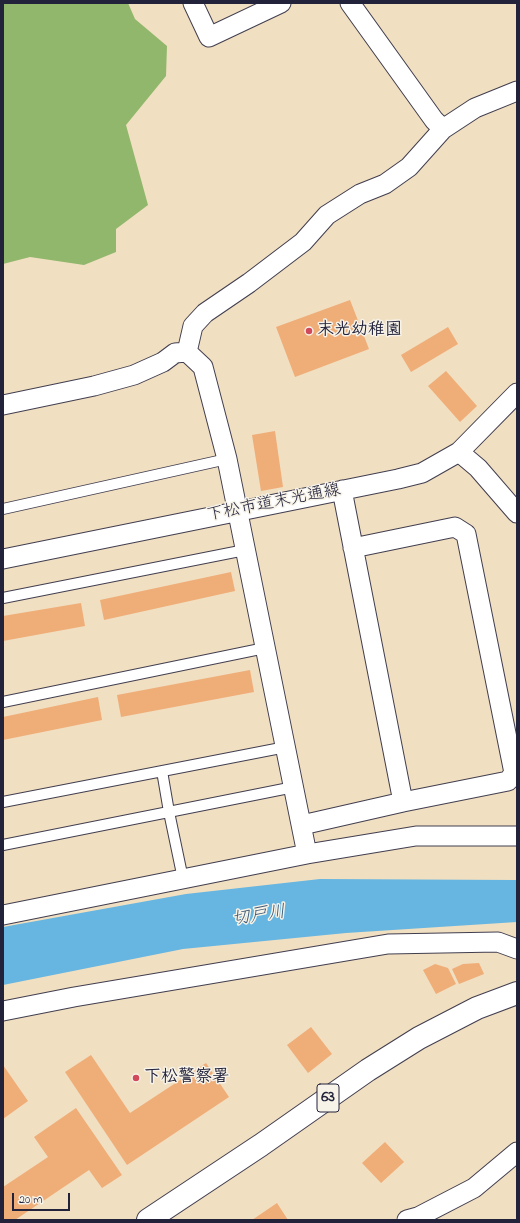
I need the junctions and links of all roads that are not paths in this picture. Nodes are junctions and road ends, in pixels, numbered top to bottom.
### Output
1 (193, 3) edge
2 (281, 3) edge
3 (350, 3) edge
4 (517, 91) edge
5 (444, 129) junction
6 (187, 352) junction
7 (517, 393) edge
8 (3, 405) edge
9 (459, 452) junction
10 (227, 459) junction
11 (342, 490) junction
12 (3, 509) edge
13 (237, 510) junction
14 (517, 513) edge
15 (353, 548) junction
16 (245, 550) junction
17 (3, 559) edge
18 (3, 598) edge
19 (265, 648) junction
20 (3, 702) edge
21 (286, 747) junction
22 (162, 771) junction
23 (294, 787) junction
24 (3, 802) edge
25 (403, 802) junction
26 (169, 812) junction
27 (302, 826) junction
28 (517, 836) edge
29 (3, 845) edge
30 (307, 854) junction
31 (183, 879) junction
32 (3, 915) edge
33 (517, 949) edge
34 (517, 992) edge
35 (3, 1011) edge
36 (517, 1152) edge
37 (415, 1219) edge
38 (148, 1220) edge

1 - 2 street
3 - 5 street
4 - 5 street
5 - 6 street
6 - 8 street
6 - 10 street
7 - 9 street, 下松市道末光通線
9 - 11 street, 下松市道末光通線
9 - 14 street
10 - 12 lane
10 - 13 street
11 - 13 street, 下松市道末光通線
11 - 15 street
13 - 16 street
13 - 17 street, 下松市道末光通線
15 - 25 street
15 - 25 street
16 - 18 lane
16 - 19 street
19 - 20 lane
19 - 21 street
21 - 22 lane
21 - 23 street
22 - 24 lane
22 - 26 lane
23 - 26 lane
23 - 27 street
25 - 27 street
26 - 29 lane
26 - 31 lane
27 - 30 street
28 - 30 street
30 - 31 street
31 - 32 street
33 - 35 street
34 - 38 main road, 63
36 - 37 street

